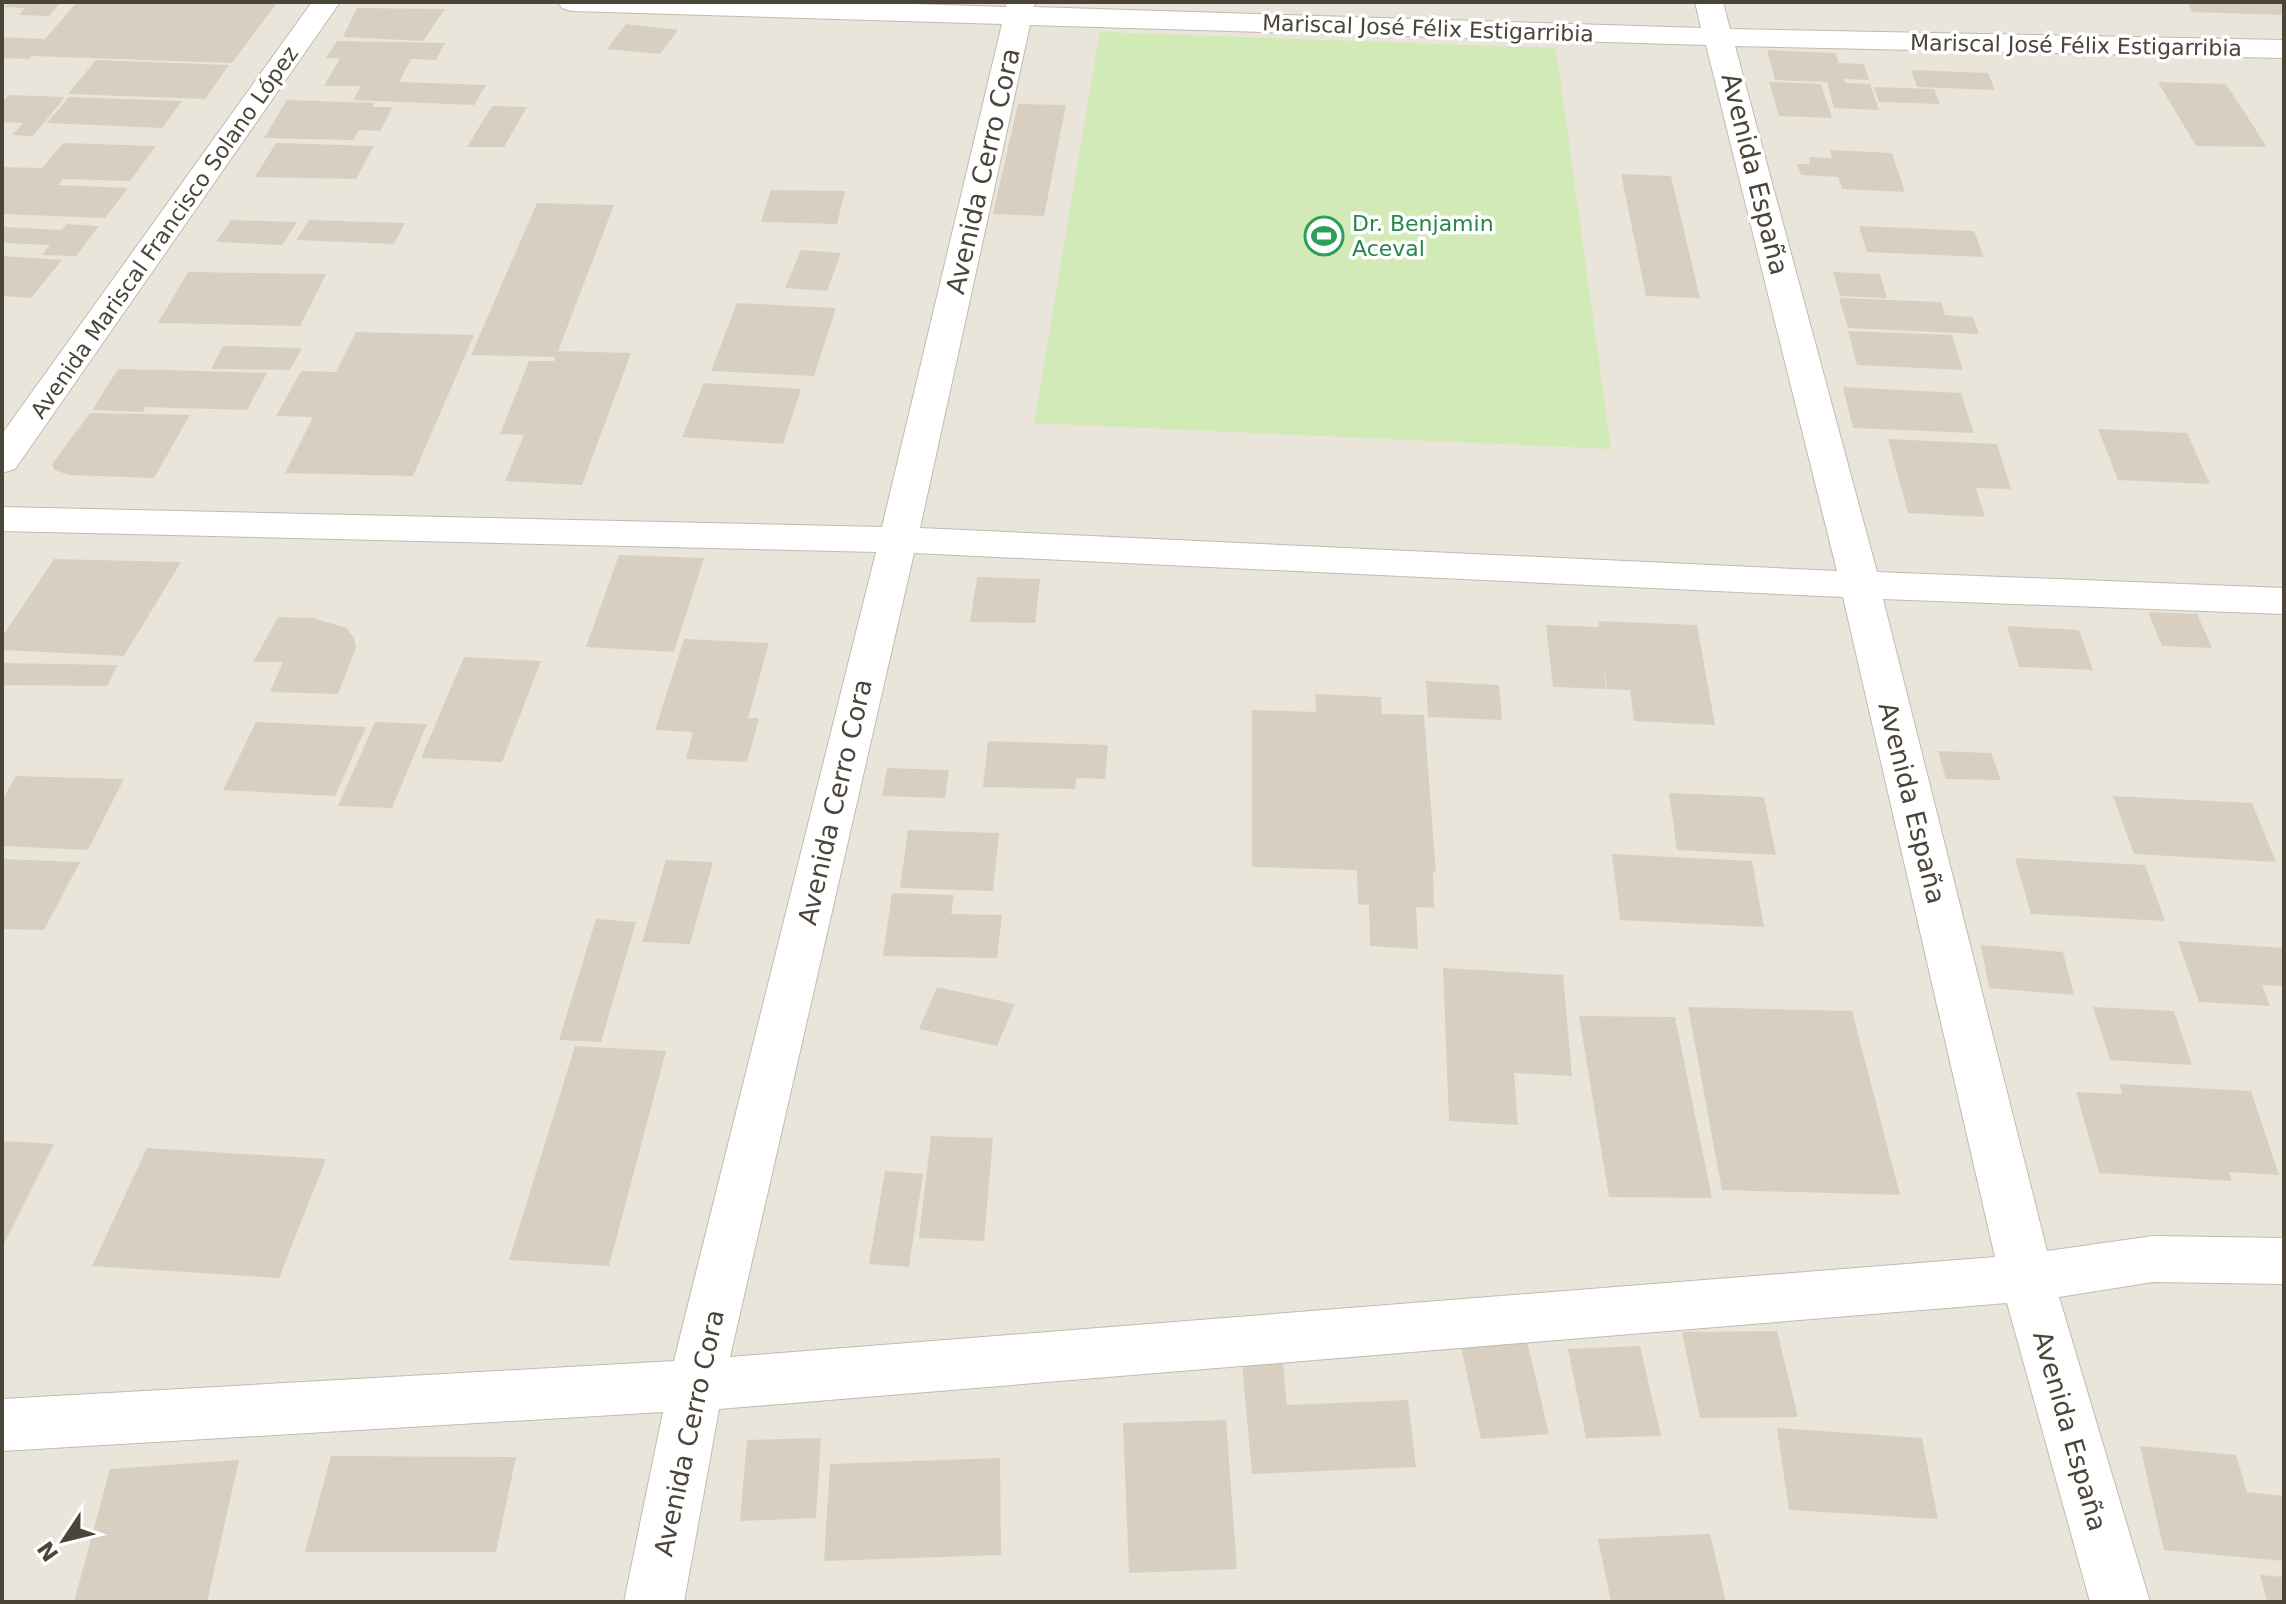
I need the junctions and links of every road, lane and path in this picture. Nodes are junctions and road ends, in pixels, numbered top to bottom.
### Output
1 (326, 2) edge
2 (572, 2) edge
3 (1020, 8) edge
4 (1715, 20) edge
5 (2284, 49) edge
6 (2, 461) edge
7 (2, 519) edge
8 (898, 540) junction
9 (1860, 585) junction
10 (2284, 601) edge
11 (2284, 1261) edge
12 (2027, 1278) junction
13 (696, 1385) junction
14 (2, 1425) edge
15 (654, 1602) edge
16 (2120, 1602) edge

1 - 6 street, Avenida Mariscal Francisco Solano López
2 - 3 street, Mariscal José Félix Estigarribia
3 - 4 street, Mariscal José Félix Estigarribia
3 - 8 street, Avenida Cerro Cora
4 - 5 street, Mariscal José Félix Estigarribia
4 - 9 street, Avenida España
7 - 8 street
8 - 9 street
8 - 13 street, Avenida Cerro Cora
9 - 10 street
9 - 12 street, Avenida España
11 - 12 street
12 - 13 street
12 - 16 street, Avenida España
13 - 14 street
13 - 15 street, Avenida Cerro Cora

